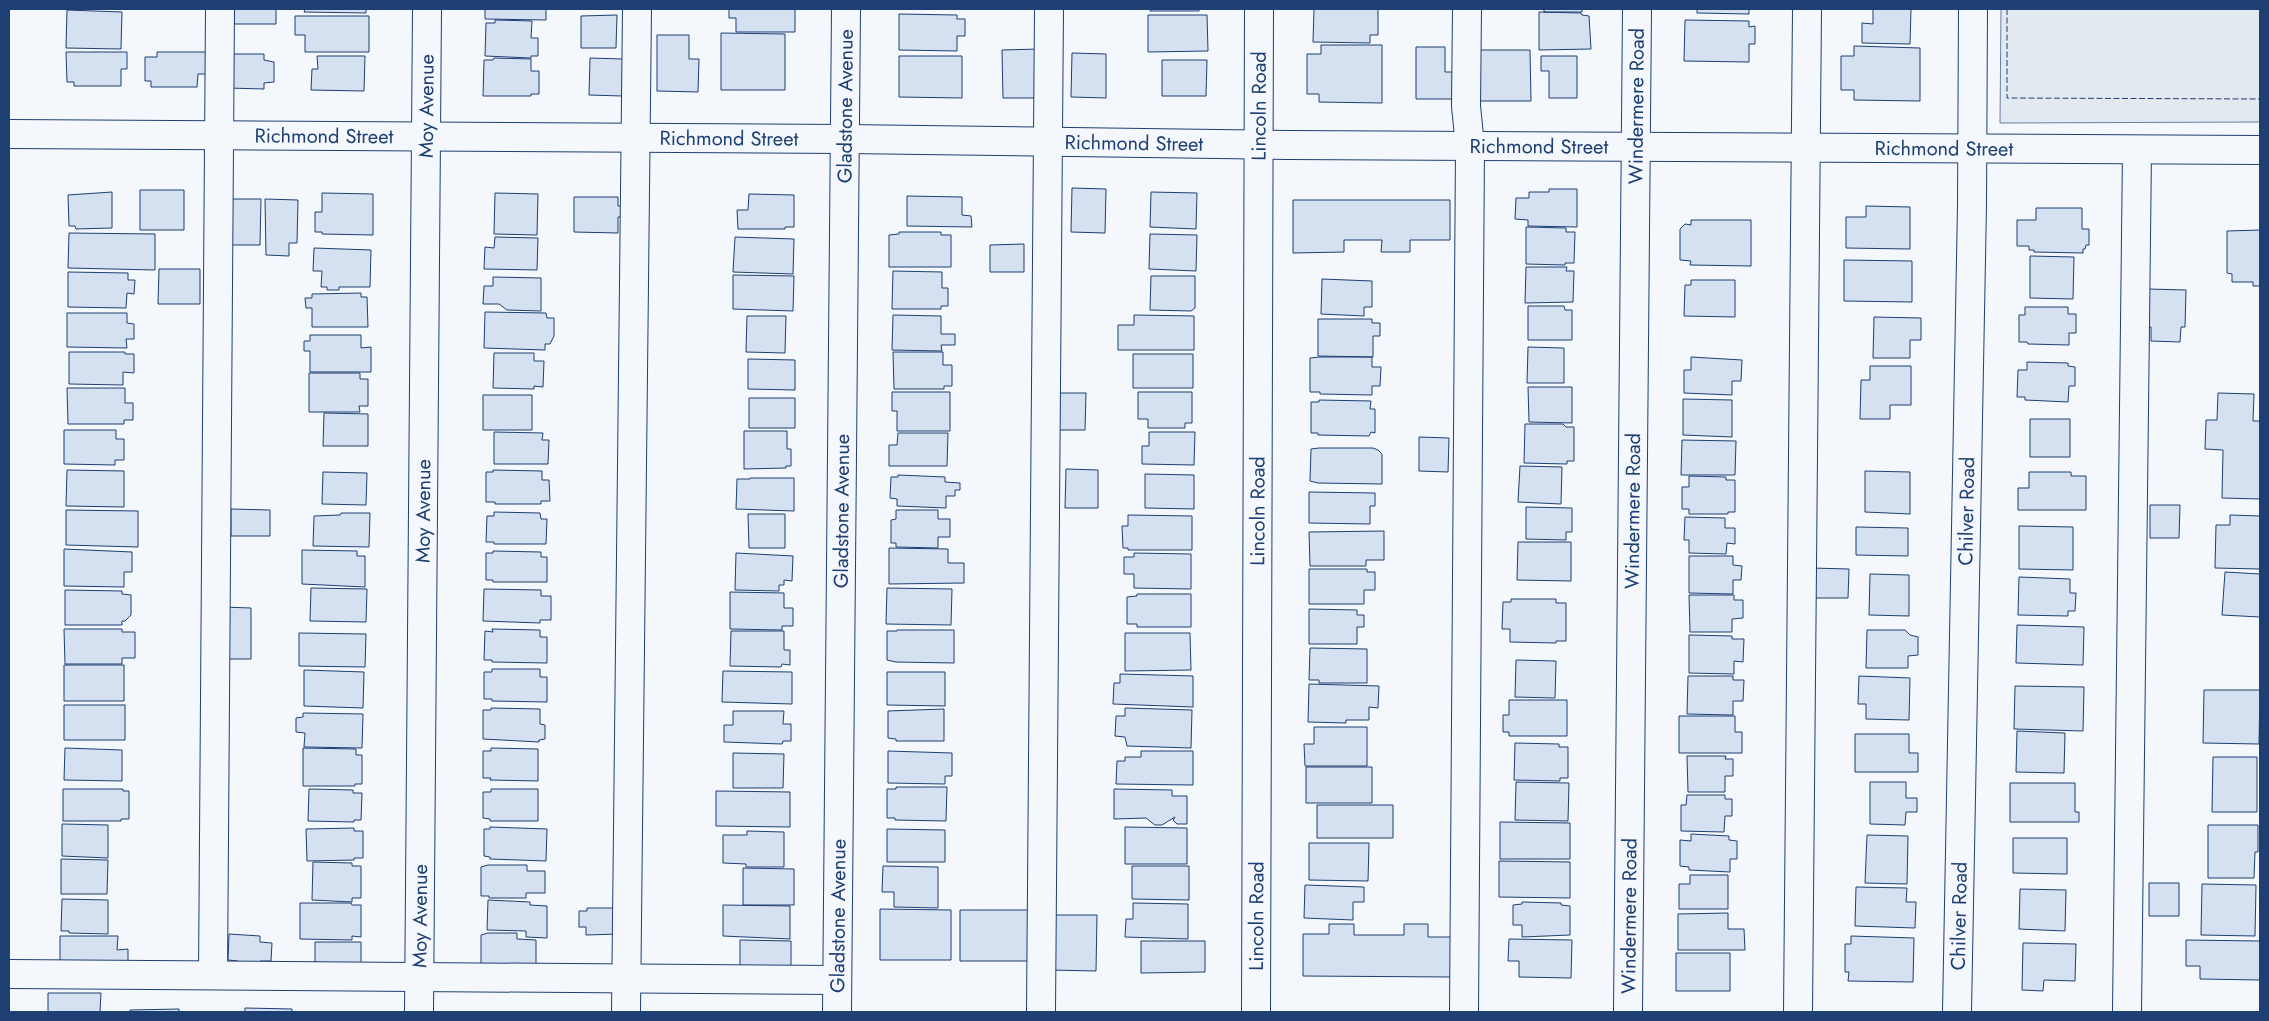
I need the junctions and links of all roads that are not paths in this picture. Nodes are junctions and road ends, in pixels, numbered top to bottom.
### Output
1 (220, 9) edge
2 (427, 9) edge
3 (637, 9) edge
4 (846, 9) edge
5 (1049, 9) edge
6 (1259, 9) edge
7 (1467, 9) edge
8 (1637, 9) edge
9 (1807, 9) edge
10 (1973, 9) edge
11 (9, 134) edge
12 (219, 135) junction
13 (426, 136) junction
14 (636, 138) junction
15 (846, 139) junction
16 (1048, 142) junction
17 (1258, 145) junction
18 (1470, 146) junction
19 (1636, 146) junction
20 (1806, 147) junction
21 (1973, 148) junction
22 (2260, 150) edge
23 (2137, 151) junction
24 (9, 974) edge
25 (213, 975) junction
26 (419, 977) junction
27 (627, 978) junction
28 (837, 980) junction
29 (419, 1012) edge
30 (626, 1012) edge
31 (837, 1012) edge
32 (1041, 1012) edge
33 (1256, 1012) edge
34 (1464, 1012) edge
35 (1628, 1012) edge
36 (1798, 1012) edge
37 (1957, 1012) edge
38 (2128, 1012) edge

1 - 12 street
2 - 13 street, Moy Avenue
3 - 14 street
4 - 15 street, Gladstone Avenue
5 - 16 street
6 - 17 street, Lincoln Road
7 - 18 street
8 - 19 street, Windermere Road
9 - 20 street
10 - 21 street, Chilver Road
11 - 12 street, Richmond Street
12 - 13 street, Richmond Street
12 - 25 street
13 - 14 street, Richmond Street
13 - 26 street, Moy Avenue
14 - 15 street, Richmond Street
14 - 27 street
15 - 16 street, Richmond Street
15 - 28 street, Gladstone Avenue
16 - 17 street, Richmond Street
16 - 32 street
17 - 18 street, Richmond Street
17 - 33 street, Lincoln Road
18 - 19 street, Richmond Street
18 - 34 street
19 - 20 street, Richmond Street
19 - 35 street, Windermere Road
20 - 21 street, Richmond Street
20 - 36 street
21 - 23 street, Richmond Street
21 - 37 street, Chilver Road
22 - 23 street, Richmond Street
23 - 38 street
24 - 25 street
25 - 26 street
26 - 27 street
26 - 29 street, Moy Avenue
27 - 28 street
27 - 30 street
28 - 31 street, Gladstone Avenue

